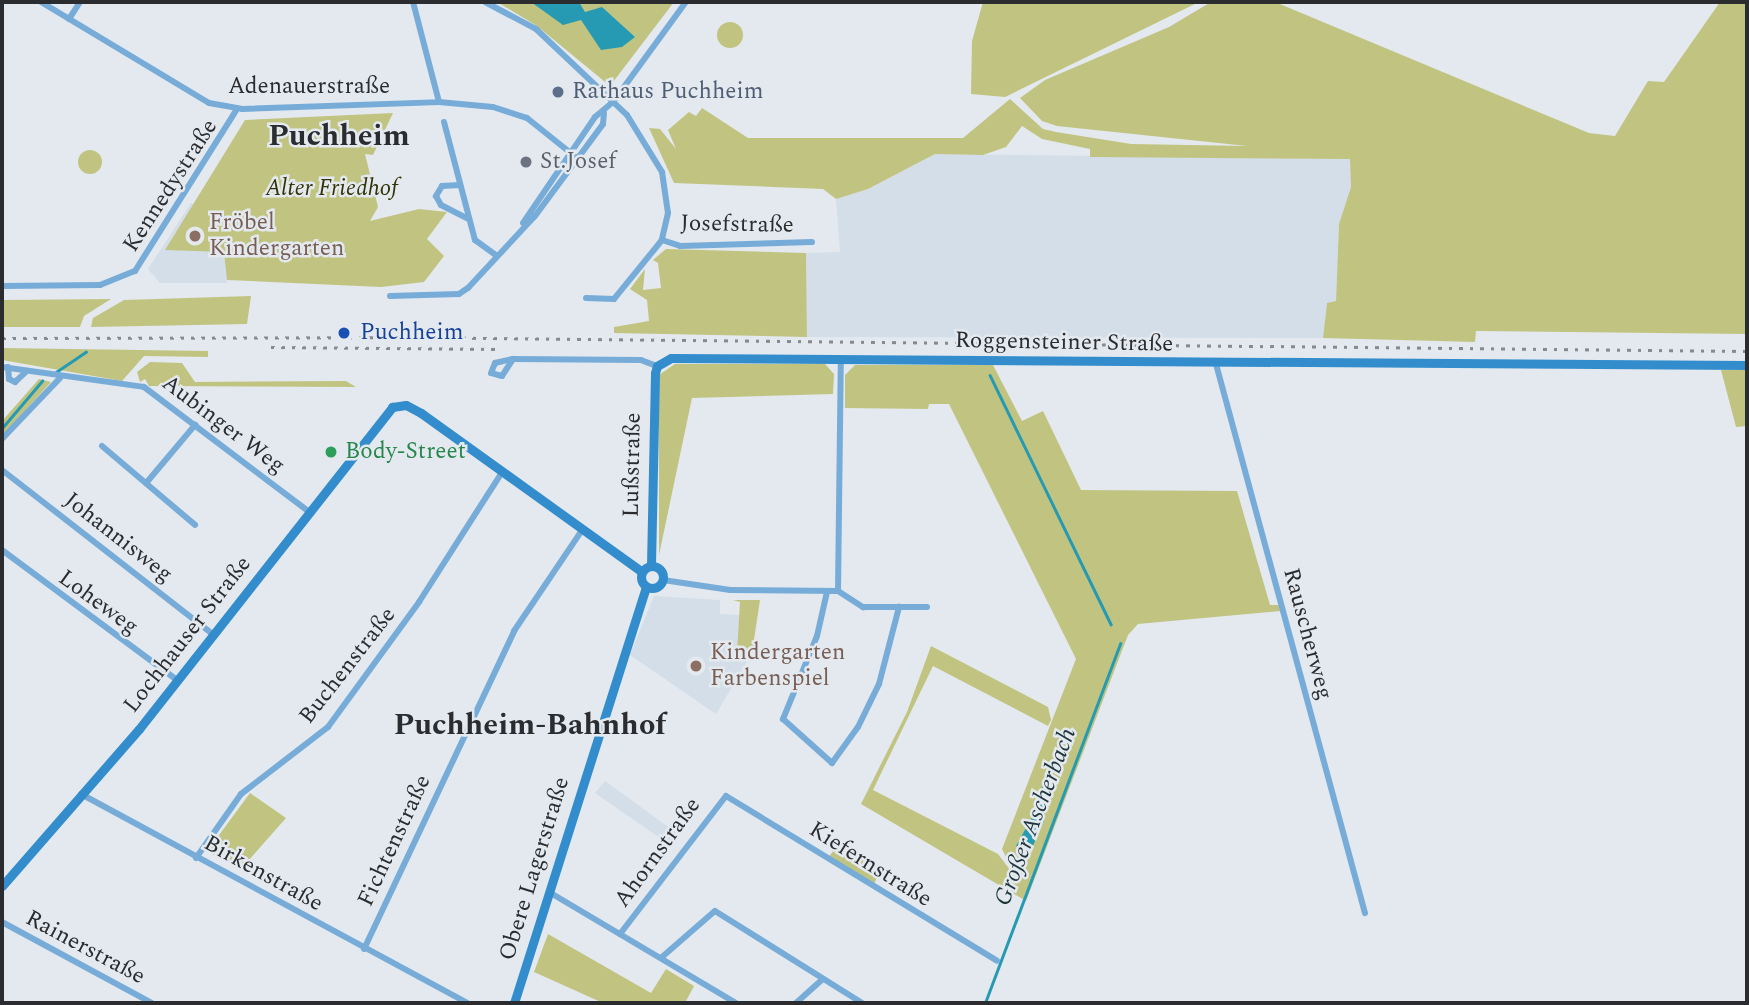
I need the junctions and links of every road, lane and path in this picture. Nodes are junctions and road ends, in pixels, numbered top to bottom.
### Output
1 (41, 2) edge
2 (80, 2) edge
3 (413, 2) edge
4 (485, 2) edge
5 (686, 2) edge
6 (69, 19) junction
7 (439, 102) junction
8 (613, 102) junction
9 (237, 109) junction
10 (604, 113) junction
11 (444, 122) dead end
12 (570, 153) junction
13 (577, 158) junction
14 (460, 185) junction
15 (468, 219) junction
16 (522, 225) junction
17 (662, 240) junction
18 (812, 242) dead end
19 (496, 255) junction
20 (2, 286) edge
21 (390, 296) dead end
22 (586, 298) dead end
23 (513, 359) dead end
24 (841, 360) junction
25 (1216, 364) junction
26 (1747, 365) edge
27 (657, 366) junction
28 (5, 367) edge
29 (27, 371) junction
30 (52, 377) junction
31 (195, 425) junction
32 (2, 439) edge
33 (102, 446) dead end
34 (2, 470) edge
35 (502, 472) junction
36 (147, 482) junction
37 (308, 511) junction
38 (195, 526) dead end
39 (582, 530) junction
40 (2, 550) edge
41 (651, 565) junction
42 (642, 572) junction
43 (663, 580) junction
44 (646, 586) junction
45 (838, 591) junction
46 (827, 592) junction
47 (899, 607) junction
48 (927, 607) dead end
49 (213, 634) junction
50 (177, 680) junction
51 (79, 794) junction
52 (726, 796) joint
53 (196, 858) junction
54 (2, 886) edge
55 (549, 891) junction
56 (1365, 914) dead end
57 (2, 922) edge
58 (620, 933) junction
59 (364, 949) junction
60 (662, 957) junction
61 (997, 961) dead end
62 (823, 979) junction
63 (515, 1002) edge
64 (152, 1003) edge
65 (467, 1003) edge
66 (736, 1003) edge
67 (796, 1003) edge
68 (862, 1003) edge

1 - 6 street, Adenauerstraße
2 - 6 street
3 - 7 street
4 - 8 street, Josefstraße
5 - 8 street
6 - 9 street, Adenauerstraße
7 - 9 street, Adenauerstraße
7 - 12 street, Adenauerstraße
8 - 10 street
8 - 17 street, Josefstraße
9 - 20 street, Kennedystraße
10 - 12 street
10 - 13 street
11 - 14 street
12 - 13 street, Adenauerstraße
12 - 16 street
13 - 16 street
14 - 15 street
14 - 15 street
15 - 19 street
16 - 19 street
17 - 18 street, Josefstraße
17 - 22 street, Josefstraße
19 - 21 street
23 - 27 street, Roggensteiner Straße
24 - 25 street, Roggensteiner Straße
24 - 27 street, Roggensteiner Straße
24 - 45 street
25 - 26 street, Roggensteiner Straße
25 - 56 street, Rauscherweg
27 - 41 street, Lußstraße
28 - 29 street, Aubinger Weg
28 - 29 street, Aubinger Weg
29 - 30 street, Aubinger Weg
30 - 31 street, Aubinger Weg
30 - 32 street
31 - 36 street
31 - 37 street, Aubinger Weg
33 - 36 street
34 - 49 street, Johannisweg
35 - 37 street, Lochhauser Straße
35 - 39 street
35 - 53 street, Buchenstraße
36 - 38 street
37 - 49 street, Lochhauser Straße
39 - 42 street
39 - 59 street, Fichtenstraße
40 - 50 street, Loheweg
41 - 42 street
41 - 43 street
42 - 44 street
43 - 44 street
43 - 46 street
44 - 55 street, Obere Lagerstraße
45 - 46 street
45 - 47 street
46 - 47 street
47 - 48 street
49 - 50 street, Lochhauser Straße
50 - 51 street, Lochhauser Straße
51 - 53 street, Birkenstraße
51 - 54 street, Lochhauser Straße
52 - 58 street, Ahornstraße
52 - 61 street, Kiefernstraße
53 - 59 street, Birkenstraße
55 - 58 street
55 - 63 street, Obere Lagerstraße
57 - 64 street, Rainerstraße
58 - 60 street
59 - 65 street, Birkenstraße
60 - 62 street
60 - 66 street
62 - 67 street
62 - 68 street

